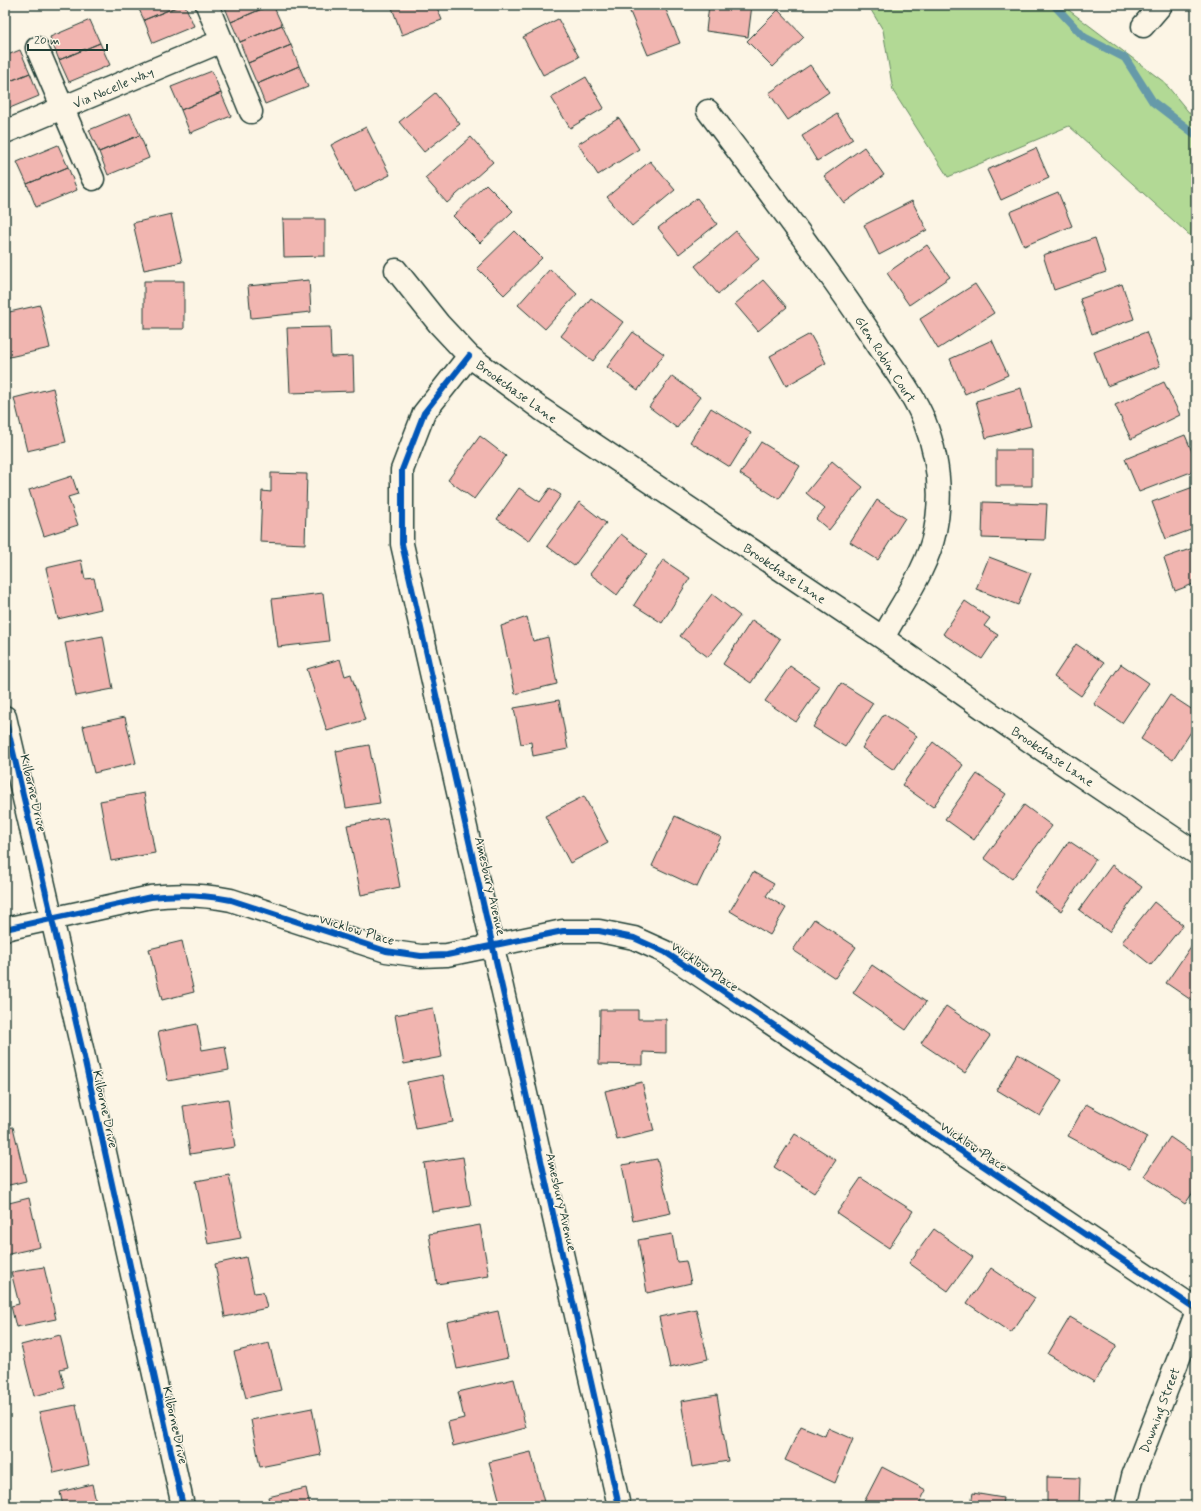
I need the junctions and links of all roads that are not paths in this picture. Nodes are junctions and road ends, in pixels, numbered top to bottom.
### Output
1 (207, 5) edge
2 (1161, 5) edge
3 (1143, 26) dead end
4 (222, 41) junction
5 (37, 48) dead end
6 (62, 108) junction
7 (708, 111) dead end
8 (251, 112) dead end
9 (5, 132) edge
10 (93, 179) dead end
11 (396, 270) dead end
12 (469, 356) junction
13 (883, 638) junction
14 (5, 717) edge
15 (1196, 853) edge
16 (52, 919) junction
17 (5, 929) edge
18 (494, 945) junction
19 (1196, 1310) edge
20 (1196, 1314) edge
21 (183, 1506) edge
22 (619, 1506) edge
23 (1126, 1506) edge

1 - 4 street
2 - 3 street
4 - 6 street, Via Nocelle Way
4 - 8 street
5 - 6 street
6 - 9 street, Via Nocelle Way
6 - 10 street
7 - 13 street, Glen Robin Court
11 - 12 street, Brookchase Lane
12 - 13 street, Brookchase Lane
12 - 18 street, Amesbury Avenue
13 - 15 street, Brookchase Lane
14 - 16 street, Kilborne Drive
16 - 17 street, Wicklow Place
16 - 18 street, Wicklow Place
16 - 21 street, Kilborne Drive
18 - 19 street, Wicklow Place
18 - 22 street, Amesbury Avenue
20 - 23 street, Downing Street

